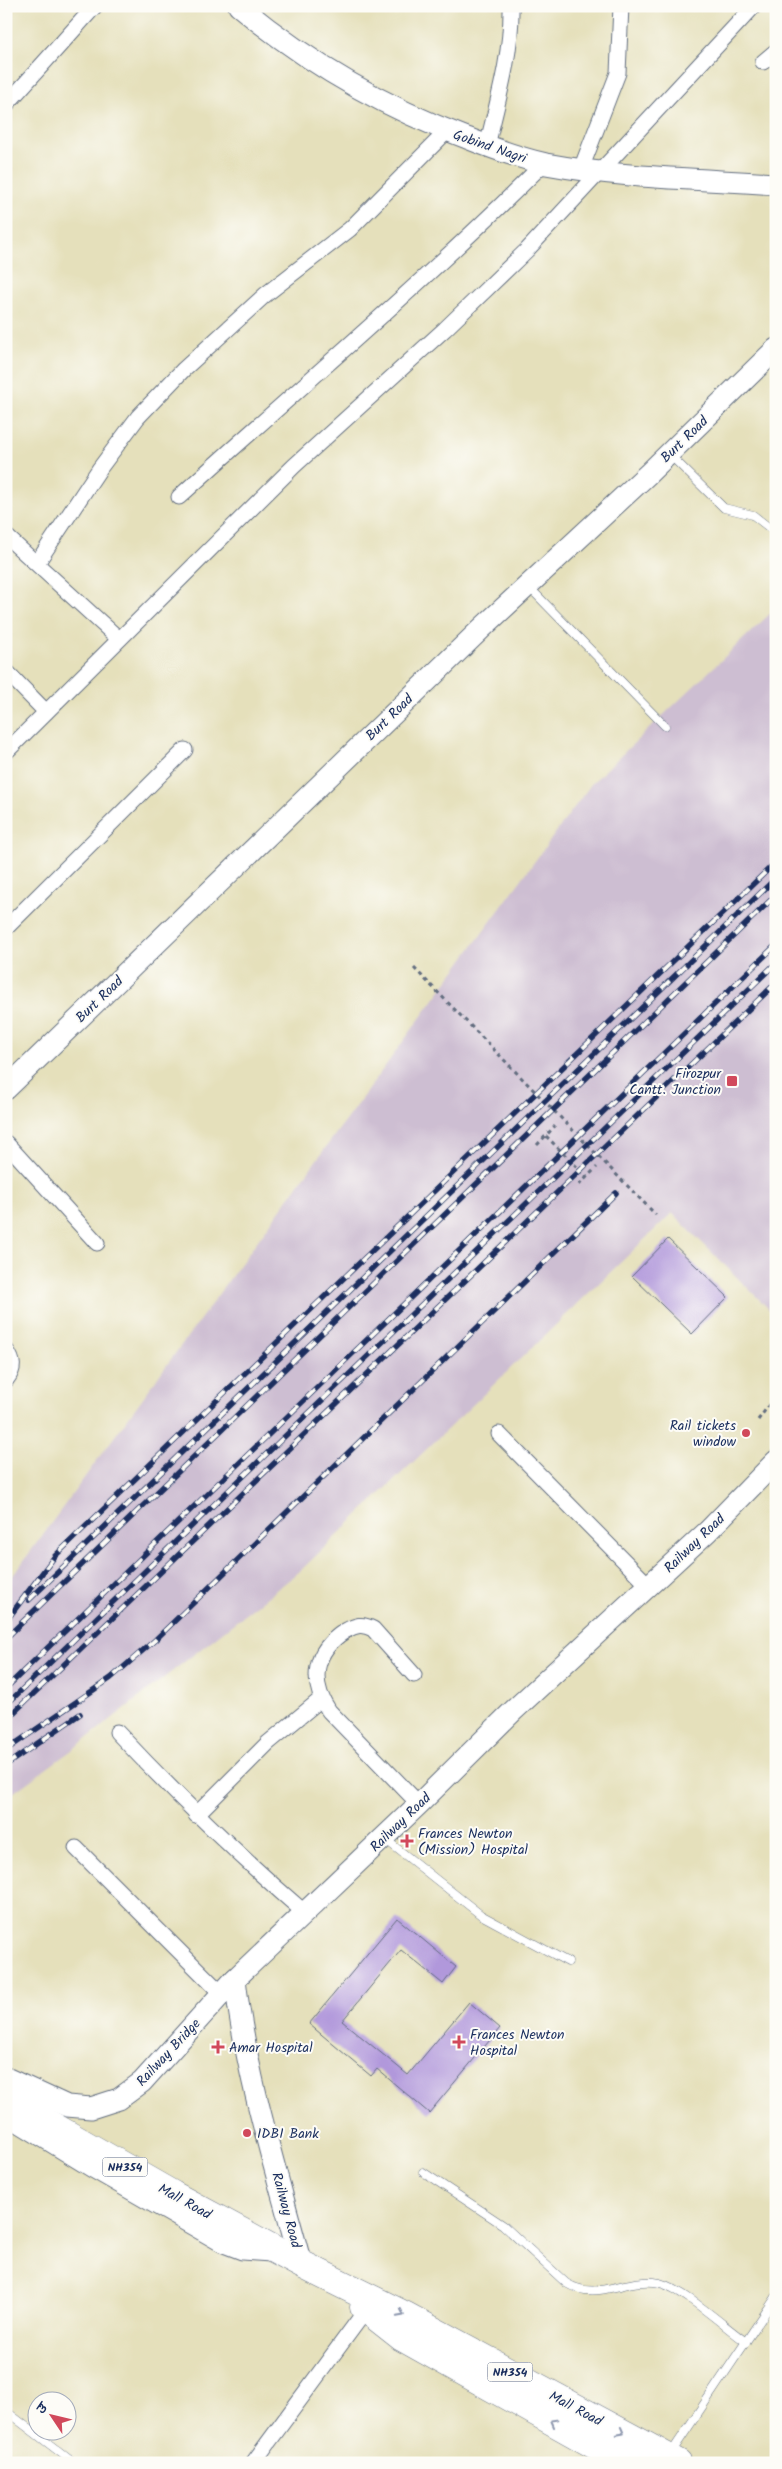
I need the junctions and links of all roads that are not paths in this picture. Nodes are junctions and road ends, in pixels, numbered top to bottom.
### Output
1 (511, 6) edge
2 (621, 6) edge
3 (93, 7) edge
4 (753, 7) edge
5 (243, 8) edge
6 (776, 50) edge
7 (764, 62) dead end
8 (6, 105) edge
9 (447, 131) junction
10 (487, 146) junction
11 (544, 163) junction
12 (591, 170) junction
13 (776, 184) edge
14 (776, 349) edge
15 (669, 454) junction
16 (180, 497) dead end
17 (776, 533) edge
18 (6, 536) edge
19 (36, 563) junction
20 (528, 585) junction
21 (119, 639) junction
22 (6, 671) edge
23 (46, 712) junction
24 (665, 726) dead end
25 (7, 749) edge
26 (185, 750) dead end
27 (6, 928) edge
28 (6, 1089) edge
29 (6, 1143) edge
30 (97, 1243) dead end
31 (6, 1350) edge
32 (6, 1380) edge
33 (499, 1434) dead end
34 (776, 1461) edge
35 (649, 1586) junction
36 (414, 1675) dead end
37 (321, 1699) junction
38 (117, 1732) dead end
39 (419, 1804) junction
40 (196, 1815) junction
41 (384, 1838) junction
42 (76, 1848) dead end
43 (305, 1913) junction
44 (568, 1962) dead end
45 (229, 1986) junction
46 (6, 2078) edge
47 (6, 2095) edge
48 (6, 2117) edge
49 (423, 2172) dead end
50 (292, 2259) junction
51 (342, 2284) junction
52 (776, 2297) edge
53 (366, 2310) junction
54 (746, 2342) junction
55 (6, 2411) edge
56 (670, 2461) edge
57 (74, 2463) edge
58 (253, 2463) edge
59 (627, 2463) edge

1 - 10 street
2 - 12 street
3 - 8 street
4 - 12 street
5 - 9 street, Gobind Nagri
6 - 7 street
9 - 10 street, Gobind Nagri
9 - 19 street
10 - 11 street, Gobind Nagri
11 - 12 street, Gobind Nagri
11 - 16 street
12 - 13 street, Gobind Nagri
12 - 21 street
14 - 15 street, Burt Road
15 - 17 lane
15 - 20 street, Burt Road
18 - 19 street
19 - 21 street
20 - 24 lane
20 - 28 street, Burt Road
21 - 23 street
22 - 23 street
23 - 25 street
26 - 27 street
29 - 30 street
31 - 32 street
33 - 35 street
34 - 35 street, Railway Road
35 - 39 street, Railway Road
36 - 37 street
37 - 39 street
37 - 40 street
38 - 40 street
39 - 41 street, Railway Road
40 - 43 street
41 - 43 street, Railway Road
41 - 44 lane
42 - 45 street
43 - 45 street, Railway Road
45 - 46 street, Railway Bridge
45 - 50 street, Railway Road
47 - 50 highway, Mall Road / NH354
48 - 50 street
49 - 54 lane
50 - 51 highway, Mall Road / NH354
51 - 53 highway, Mall Road / NH354
51 -> 56 highway, Mall Road / NH354
52 - 54 lane
53 - 58 street
59 -> 53 highway, Mall Road / NH354
54 - 56 lane
55 - 57 lane

